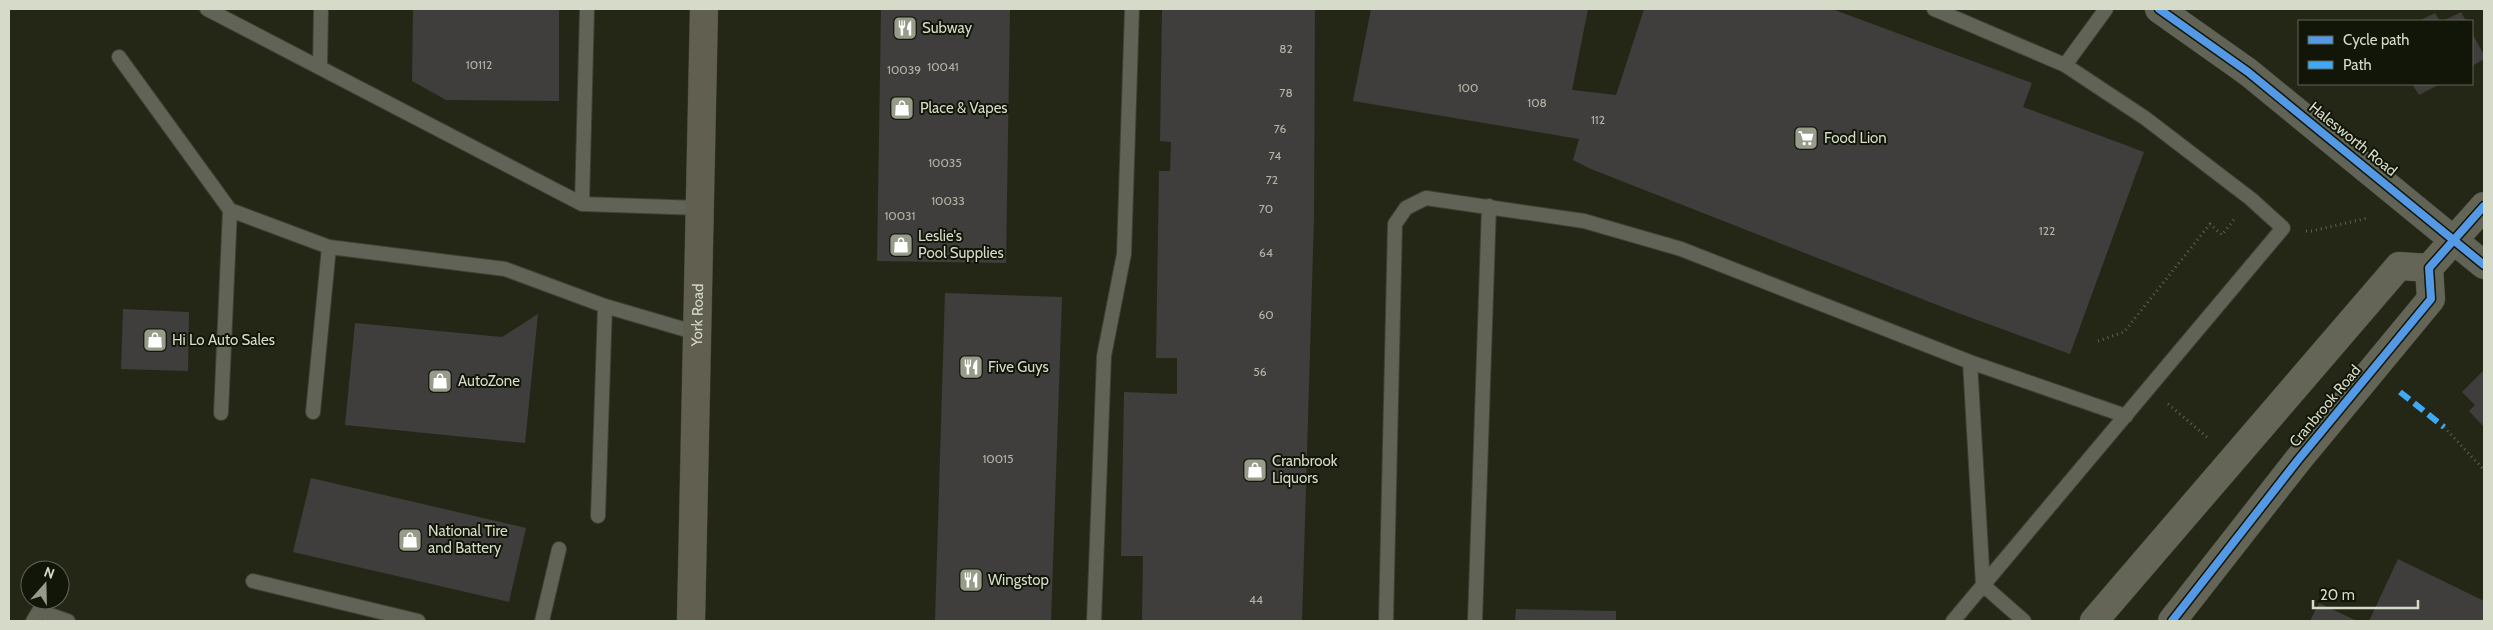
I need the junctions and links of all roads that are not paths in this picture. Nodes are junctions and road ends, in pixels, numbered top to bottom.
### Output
1 (207, 9) edge
2 (321, 9) edge
3 (587, 9) edge
4 (704, 9) edge
5 (1132, 9) edge
6 (1934, 9) edge
7 (2106, 9) edge
8 (2159, 9) edge
9 (119, 57) dead end
10 (2065, 65) junction
11 (320, 67) junction
12 (582, 204) junction
13 (1489, 206) junction
14 (2484, 206) edge
15 (700, 208) junction
16 (230, 210) junction
17 (2454, 240) junction
18 (329, 247) junction
19 (2484, 265) edge
20 (2429, 268) junction
21 (605, 306) junction
22 (697, 333) junction
23 (1970, 362) junction
24 (314, 412) dead end
25 (221, 413) dead end
26 (2126, 416) junction
27 (598, 516) dead end
28 (558, 549) dead end
29 (253, 581) dead end
30 (1983, 585) junction
31 (33, 621) edge
32 (68, 621) edge
33 (418, 621) edge
34 (542, 621) edge
35 (691, 621) edge
36 (1094, 621) edge
37 (1386, 621) edge
38 (1476, 621) edge
39 (1953, 621) edge
40 (2024, 621) edge
41 (2094, 621) edge
42 (2172, 621) edge

1 - 11 lane
2 - 11 lane
3 - 12 lane
4 - 15 main road, York Road
5 - 36 lane
6 - 10 lane
7 - 10 lane
8 - 17 street, Halesworth Road
9 - 16 lane
10 - 26 lane
11 - 12 lane
12 - 15 lane
13 - 23 lane
13 - 37 lane
13 - 38 lane
14 - 17 street
15 - 22 main road, York Road
16 - 18 lane
16 - 25 lane
17 - 19 street, Halesworth Road
17 - 20 street
18 - 21 lane
18 - 24 lane
20 - 41 street
20 - 42 street, Cranbrook Road
21 - 22 lane
21 - 27 lane
22 - 35 main road, York Road
23 - 26 lane
23 - 30 lane
26 - 30 lane
28 - 34 lane
29 - 33 lane
30 - 39 lane
30 - 40 lane
31 - 32 lane

